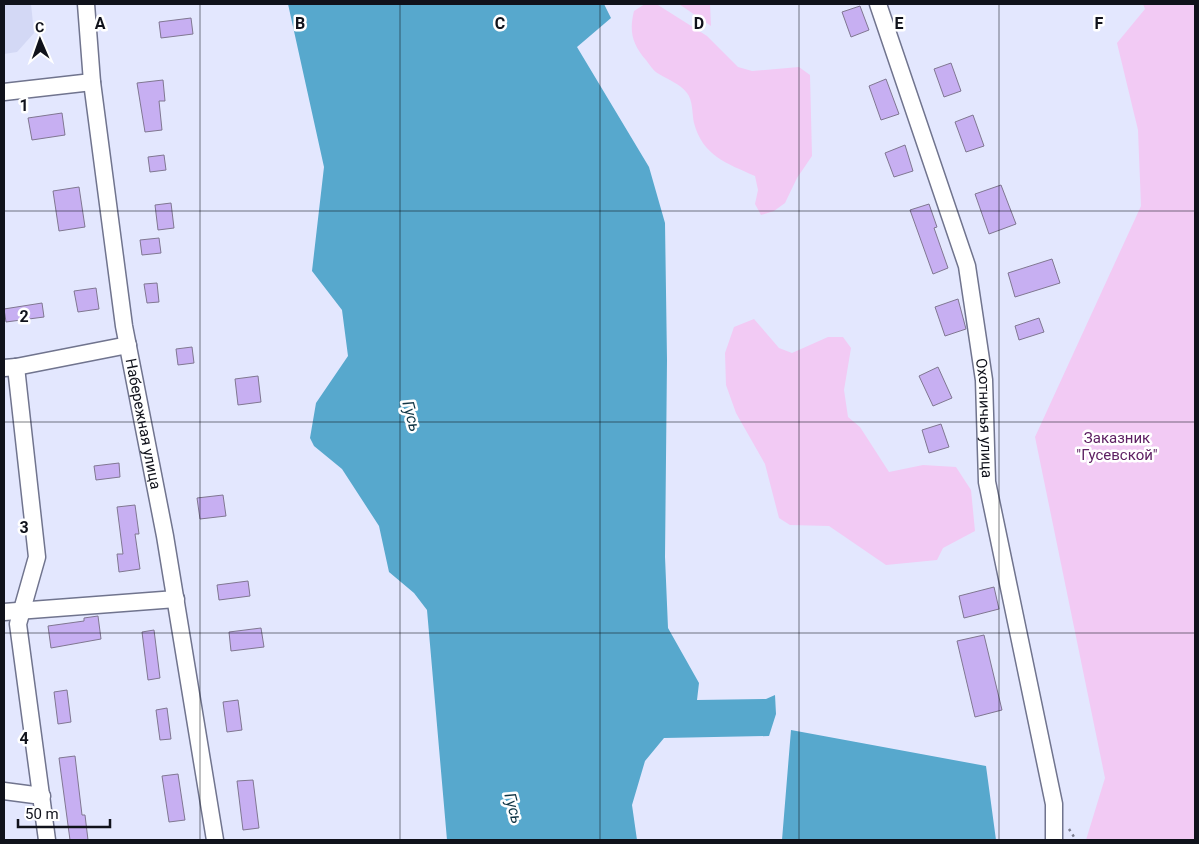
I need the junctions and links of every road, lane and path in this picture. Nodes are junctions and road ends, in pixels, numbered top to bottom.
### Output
1 (86, 4) edge
2 (878, 4) edge
3 (92, 82) junction
4 (4, 92) edge
5 (128, 345) junction
6 (10, 367) edge
7 (176, 599) junction
8 (22, 610) junction
9 (4, 612) edge
10 (4, 791) edge
11 (42, 796) junction
12 (47, 840) edge
13 (215, 840) edge
14 (1054, 840) edge

1 - 3 street, Набережная улица
2 - 14 street, Охотничья улица
3 - 4 street
3 - 5 street, Набережная улица
5 - 6 street
5 - 7 street, Набережная улица
6 - 8 street
7 - 8 street
7 - 13 street, Набережная улица
8 - 9 street
8 - 11 street
10 - 11 street
11 - 12 street

